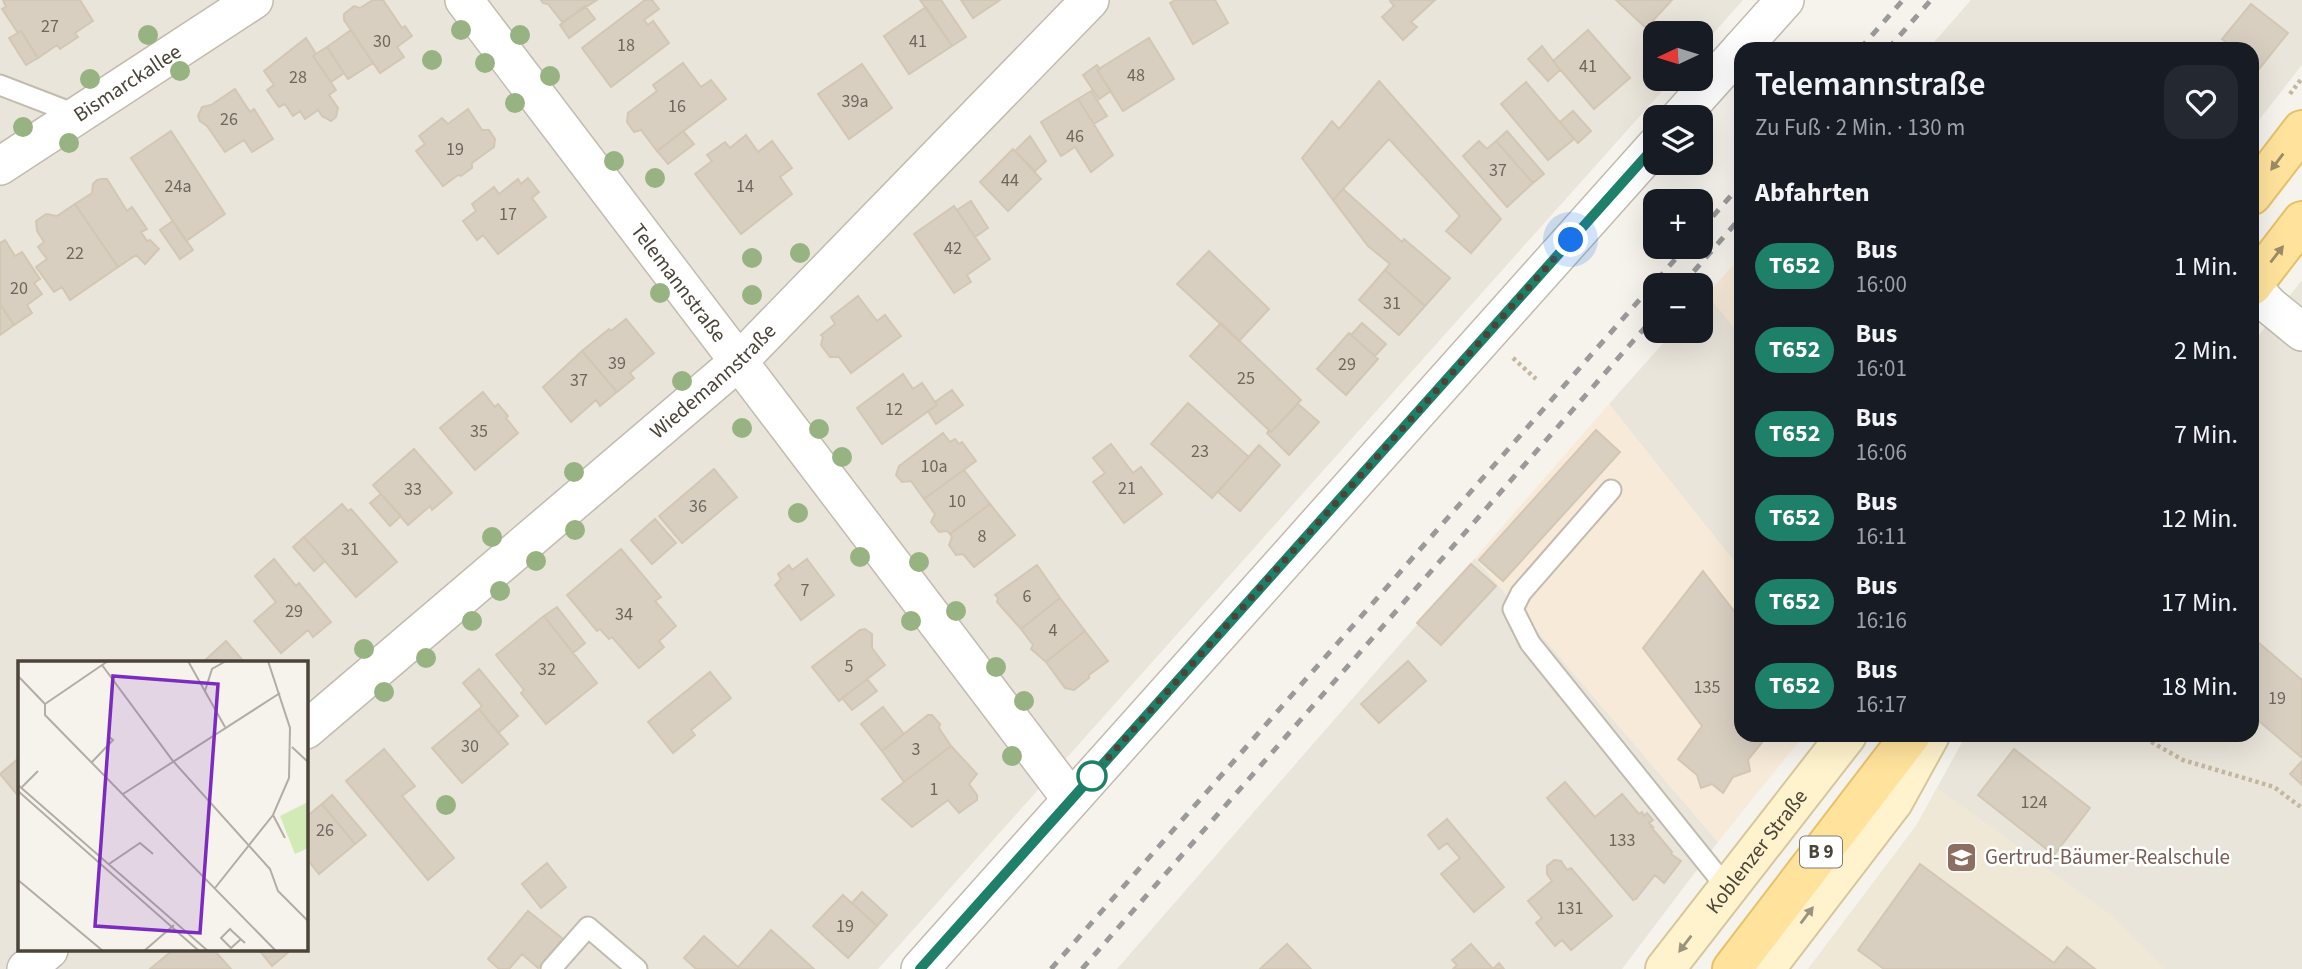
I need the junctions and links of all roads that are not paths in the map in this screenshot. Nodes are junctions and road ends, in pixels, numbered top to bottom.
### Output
1 (254, 0) edge
2 (464, 0) edge
3 (1090, 0) edge
4 (1785, 0) edge
5 (1747, 42) edge
6 (1734, 57) edge
7 (0, 85) edge
8 (1691, 105) edge
9 (78, 115) junction
10 (2302, 130) edge
11 (1643, 160) edge
12 (0, 166) edge
13 (2259, 186) edge
14 (2302, 221) edge
15 (2259, 277) edge
16 (2259, 294) edge
17 (2302, 332) edge
18 (738, 362) junction
19 (1611, 490) dead end
20 (308, 728) edge
21 (1842, 742) edge
22 (1877, 742) edge
23 (1905, 742) edge
24 (1926, 742) edge
25 (1071, 799) junction
26 (1727, 888) junction
27 (48, 951) edge
28 (26, 969) edge
29 (551, 969) edge
30 (637, 969) edge
31 (920, 969) edge
32 (1665, 969) edge
33 (1705, 969) edge
34 (1731, 969) edge
35 (1765, 969) edge

1 - 9 street, Bismarckallee
2 - 18 street, Telemannstraße
3 - 18 street, Wiedemannstraße
4 - 5 street
6 - 8 street
7 - 9 lane
9 - 12 street, Bismarckallee
10 -> 13 main road
11 - 25 street
15 -> 14 main road
16 - 17 street
18 - 20 street, Wiedemannstraße
18 - 25 street, Telemannstraße
19 - 26 lane
21 - 26 main road, Koblenzer Straße
22 - 33 main road, B 9
23 - 34 main road, B 9
35 -> 24 main road
25 - 31 street
26 -> 32 main road, Koblenzer Straße
27 - 28 street
29 - 30 lane

